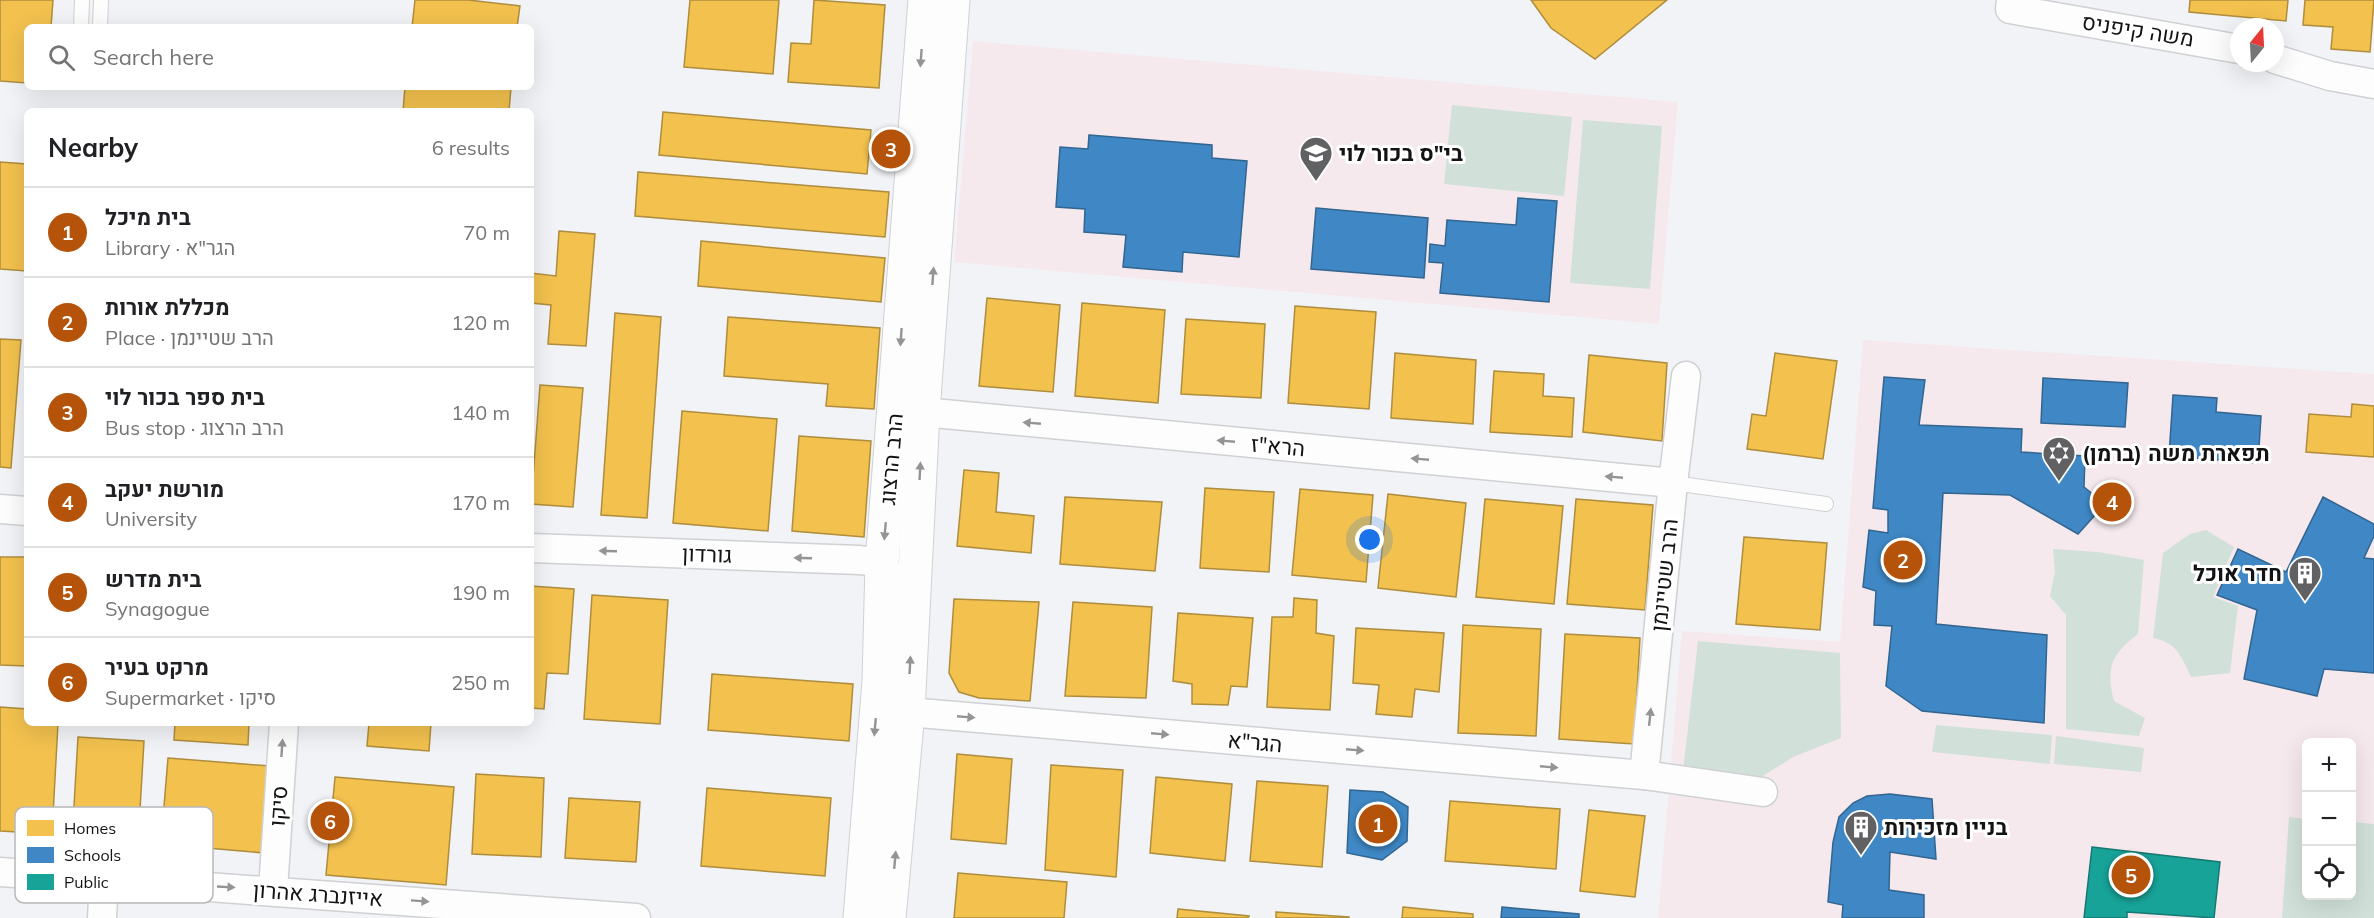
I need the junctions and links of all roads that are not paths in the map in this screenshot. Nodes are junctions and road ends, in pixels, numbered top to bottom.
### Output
1 (82, 0) edge
2 (101, 0) edge
3 (925, 0) edge
4 (953, 0) edge
5 (2011, 0) edge
6 (81, 24) edge
7 (100, 24) edge
8 (2230, 47) edge
9 (2284, 63) edge
10 (2374, 84) edge
11 (1686, 376) dead end
12 (923, 412) junction
13 (893, 438) junction
14 (1673, 483) junction
15 (1826, 504) dead end
16 (0, 509) edge
17 (24, 511) edge
18 (534, 548) edge
19 (882, 563) junction
20 (912, 614) junction
21 (879, 681) junction
22 (908, 712) junction
23 (284, 726) edge
24 (1644, 775) junction
25 (1763, 792) dead end
26 (0, 872) edge
27 (15, 873) edge
28 (213, 886) edge
29 (273, 890) junction
30 (103, 903) edge
31 (102, 918) edge
32 (636, 918) edge
33 (860, 918) edge
34 (890, 918) edge

1 - 6 lane
2 - 7 lane
3 -> 13 street, הרב הרצוג
12 -> 4 street, הרב הרצוג
5 - 8 street, משה קיפניס
9 - 10 street
11 - 14 street, הרב שטיינמן
12 - 13 street
14 -> 12 street, הרא"ז
20 -> 12 street, הרב הרצוג
13 -> 19 street, הרב הרצוג
14 - 15 lane
24 -> 14 street, הרב שטיינמן
16 - 17 street
19 -> 18 street, גורדון
19 - 20 street
19 - 21 street, הרב הרצוג
22 -> 20 street, הרב הרצוג
21 - 22 street
21 -> 33 street, הרב הרצוג
22 -> 24 street, הגר"א
34 -> 22 street, הרב הרצוג
29 -> 23 street, סיקו
24 - 25 street, הגר"א
26 - 27 street, אייזנברג אהרון
28 -> 29 street, אייזנברג אהרון
29 -> 32 street, אייזנברג אהרון
30 - 31 street

